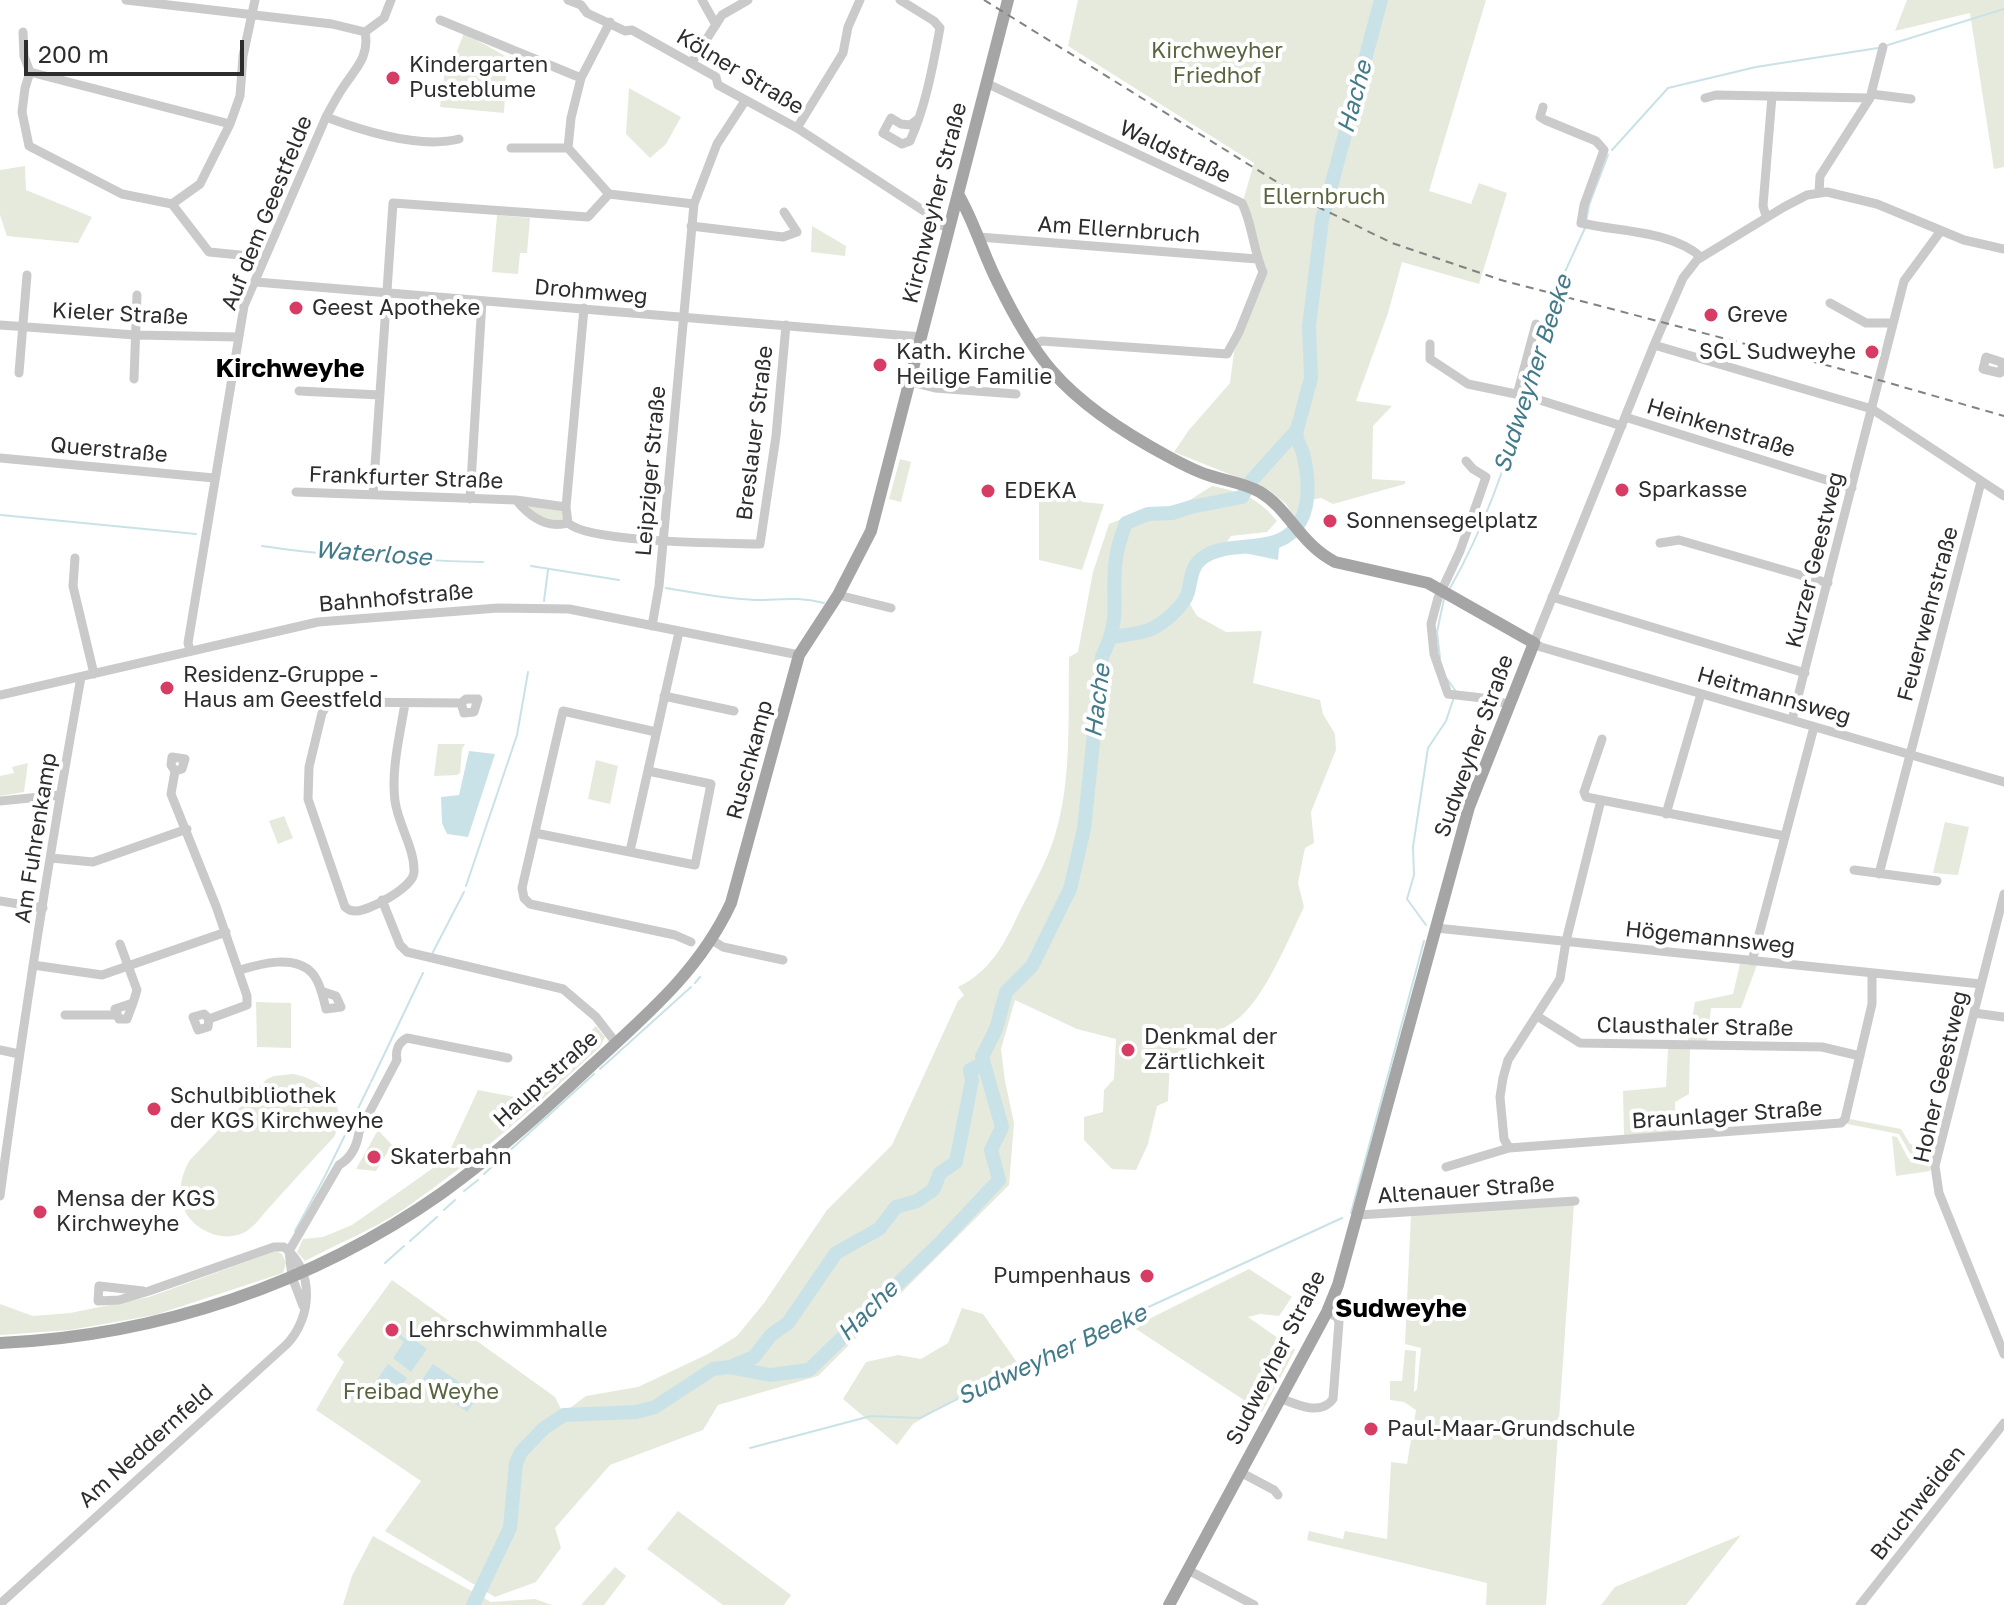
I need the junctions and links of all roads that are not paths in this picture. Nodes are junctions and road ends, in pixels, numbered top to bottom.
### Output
1 (126, 0) edge
2 (255, 0) edge
3 (391, 0) edge
4 (568, 0) edge
5 (702, 0) edge
6 (748, 0) edge
7 (860, 0) edge
8 (900, 0) edge
9 (1008, 0) edge
10 (146, 1) edge
11 (254, 16) junction
12 (440, 20) dead end
13 (610, 22) junction
14 (716, 25) junction
15 (23, 32) dead end
16 (365, 32) junction
17 (1883, 47) dead end
18 (692, 62) junction
19 (30, 72) junction
20 (581, 78) junction
21 (986, 83) junction
22 (1772, 96) junction
23 (1871, 96) junction
24 (1705, 98) dead end
25 (1911, 99) dead end
26 (745, 101) junction
27 (1543, 107) dead end
28 (326, 117) junction
29 (918, 119) dead end
30 (230, 124) junction
31 (797, 128) junction
32 (459, 139) dead end
33 (511, 148) dead end
34 (568, 148) junction
35 (1819, 192) junction
36 (609, 194) junction
37 (958, 194) junction
38 (172, 204) junction
39 (694, 204) junction
40 (784, 212) dead end
41 (1766, 216) junction
42 (951, 224) junction
43 (691, 226) junction
44 (977, 232) junction
45 (1940, 232) junction
46 (2004, 249) edge
47 (250, 256) dead end
48 (1701, 257) junction
49 (1257, 259) junction
50 (27, 275) dead end
51 (256, 282) junction
52 (386, 293) junction
53 (137, 295) dead end
54 (482, 301) junction
55 (1830, 303) dead end
56 (584, 308) junction
57 (683, 319) junction
58 (1893, 323) junction
59 (1536, 324) dead end
60 (0, 325) edge
61 (786, 325) junction
62 (23, 327) junction
63 (135, 335) junction
64 (238, 337) junction
65 (922, 337) junction
66 (1430, 344) dead end
67 (1032, 345) junction
68 (1654, 345) junction
69 (19, 373) dead end
70 (134, 379) dead end
71 (911, 382) junction
72 (299, 391) dead end
73 (1016, 394) dead end
74 (380, 395) junction
75 (1517, 395) junction
76 (1872, 409) junction
77 (1624, 421) junction
78 (0, 458) edge
79 (1466, 461) dead end
80 (214, 478) junction
81 (1981, 482) junction
82 (1852, 488) junction
83 (296, 492) dead end
84 (373, 495) junction
85 (2004, 496) edge
86 (470, 499) junction
87 (516, 500) junction
88 (566, 507) junction
89 (568, 523) junction
90 (663, 541) junction
91 (1660, 543) dead end
92 (75, 558) dead end
93 (1828, 583) junction
94 (1443, 591) junction
95 (838, 595) junction
96 (1552, 597) junction
97 (891, 608) dead end
98 (652, 626) junction
99 (679, 632) junction
100 (1534, 643) junction
101 (190, 650) junction
102 (799, 655) junction
103 (1805, 673) junction
104 (94, 674) junction
105 (81, 677) junction
106 (1701, 694) junction
107 (0, 695) edge
108 (664, 696) junction
109 (405, 703) junction
110 (461, 703) dead end
111 (1510, 705) junction
112 (734, 711) dead end
113 (1792, 720) junction
114 (1814, 727) junction
115 (656, 732) junction
116 (1602, 739) dead end
117 (1910, 755) junction
118 (175, 771) dead end
119 (648, 771) junction
120 (2004, 782) edge
121 (60, 795) junction
122 (1601, 800) junction
123 (0, 801) edge
124 (1666, 814) junction
125 (187, 829) junction
126 (535, 833) junction
127 (1785, 836) junction
128 (630, 851) junction
129 (51, 858) junction
130 (1854, 870) dead end
131 (1879, 874) junction
132 (1937, 881) dead end
133 (2004, 894) edge
134 (382, 900) junction
135 (0, 901) edge
136 (43, 908) junction
137 (1436, 928) junction
138 (226, 932) junction
139 (712, 940) junction
140 (1566, 941) junction
141 (691, 942) dead end
142 (120, 944) dead end
143 (783, 960) dead end
144 (1752, 961) junction
145 (33, 965) junction
146 (128, 966) junction
147 (240, 970) junction
148 (1872, 973) junction
149 (1981, 984) junction
150 (321, 991) dead end
151 (1974, 1013) junction
152 (65, 1015) dead end
153 (1537, 1016) junction
154 (2004, 1017) edge
155 (209, 1019) dead end
156 (616, 1043) junction
157 (0, 1050) edge
158 (19, 1054) junction
159 (1860, 1056) junction
160 (508, 1058) dead end
161 (1509, 1148) junction
162 (3, 1150) edge
163 (1446, 1167) dead end
164 (0, 1196) edge
165 (1575, 1201) dead end
166 (1359, 1215) junction
167 (289, 1251) junction
168 (297, 1275) junction
169 (143, 1291) dead end
170 (1327, 1312) junction
171 (0, 1343) edge
172 (2004, 1354) edge
173 (1280, 1398) junction
174 (2004, 1423) edge
175 (1240, 1472) junction
176 (1278, 1495) dead end
177 (1188, 1570) junction
178 (0, 1604) edge
179 (1169, 1605) edge
180 (1254, 1605) edge
181 (1860, 1605) edge

1 - 10 street
2 - 11 street
3 - 16 street, Auf dem Geestfelde
4 - 13 street, Kölner Straße
5 - 14 street
6 - 14 street
7 - 31 street
8 - 29 street
9 - 21 main road, Kirchweyher Straße
10 - 11 street
11 - 16 street
11 - 30 street
12 - 20 street
13 - 18 street, Kölner Straße
13 - 20 street
14 - 18 street
15 - 19 street
16 - 28 street, Auf dem Geestfelde
17 - 23 street
18 - 26 street, Kölner Straße
19 - 30 street
19 - 38 street
20 - 34 street
21 - 37 main road, Kirchweyher Straße
21 - 49 street, Waldstraße
22 - 23 street
22 - 24 street
22 - 41 street
23 - 25 street
23 - 35 street
26 - 31 street, Kölner Straße
26 - 39 street, Leipziger Straße
27 - 48 street
28 - 32 street
28 - 51 street, Auf dem Geestfelde
30 - 38 street
31 - 42 street, Kölner Straße
33 - 34 street
34 - 36 street
35 - 41 street, Sudweyher Straße
35 - 45 street
36 - 39 street
36 - 52 street
37 - 42 main road, Kirchweyher Straße
37 - 44 main road
38 - 47 street
39 - 43 street, Leipziger Straße
40 - 43 street
41 - 48 street, Sudweyher Straße
42 - 44 main road
42 - 65 main road, Kirchweyher Straße
43 - 57 street, Leipziger Straße
44 - 49 street, Am Ellernbruch
44 - 67 main road
45 - 46 street
45 - 58 street, Kurzer Geestweg
48 - 68 street, Sudweyher Straße
49 - 67 street, Waldstraße
50 - 62 street
51 - 52 street, Drohmweg
51 - 64 street, Auf dem Geestfelde
52 - 54 street, Drohmweg
52 - 74 street
53 - 63 street
54 - 56 street, Drohmweg
54 - 86 street
55 - 58 street
56 - 57 street, Drohmweg
56 - 88 street
57 - 61 street, Drohmweg
57 - 90 street, Leipziger Straße
58 - 76 street, Kurzer Geestweg
59 - 75 street
60 - 62 street, Kieler Straße
61 - 65 street, Drohmweg
61 - 90 street, Breslauer Straße
62 - 63 street, Kieler Straße
62 - 69 street
63 - 64 street, Kieler Straße
63 - 70 street
64 - 80 street, Auf dem Geestfelde
65 - 71 main road, Kirchweyher Straße
66 - 75 street, Heinkenstraße
67 - 94 main road
68 - 76 street
68 - 77 street, Sudweyher Straße
71 - 73 street
71 - 95 main road, Kirchweyher Straße
72 - 74 street
74 - 84 street
75 - 77 street, Heinkenstraße
76 - 81 street
76 - 82 street, Kurzer Geestweg
77 - 82 street, Heinkenstraße
77 - 96 street, Sudweyher Straße
78 - 80 street, Querstraße
79 - 94 street
80 - 101 street, Auf dem Geestfelde
81 - 85 street
81 - 117 street, Feuerwehrstraße
82 - 93 street, Kurzer Geestweg
83 - 84 street, Frankfurter Straße
84 - 86 street, Frankfurter Straße
86 - 87 street, Frankfurter Straße
87 - 88 street, Frankfurter Straße
87 - 89 street, Frankfurter Straße
88 - 89 street
89 - 90 street, Frankfurter Straße
90 - 98 street, Leipziger Straße
91 - 93 street
92 - 104 street
93 - 103 street, Kurzer Geestweg
94 - 100 main road
94 - 111 street
95 - 97 street
95 - 102 main road, Ruschkamp
96 - 100 street, Sudweyher Straße
96 - 103 street
98 - 99 street, Bahnhofstraße
98 - 101 street, Bahnhofstraße
99 - 102 street, Bahnhofstraße
99 - 108 street
100 - 106 street, Heitmannsweg
100 - 111 main road, Sudweyher Straße
101 - 104 street, Bahnhofstraße
102 - 139 main road, Ruschkamp
103 - 113 street, Kurzer Geestweg
104 - 105 street, Bahnhofstraße
105 - 107 street, Bahnhofstraße
105 - 121 street, Am Fuhrenkamp
106 - 113 street, Heitmannsweg
106 - 124 street
108 - 112 street
108 - 115 street
109 - 110 street
109 - 134 street
109 - 134 street
111 - 137 main road, Sudweyher Straße
113 - 114 street, Heitmannsweg
114 - 117 street, Heitmannsweg
114 - 127 street
115 - 119 street
115 - 126 street
116 - 122 street
117 - 120 street, Heitmannsweg
117 - 131 street, Feuerwehrstraße
118 - 125 street
119 - 128 street
119 - 128 street
121 - 123 street
121 - 129 street, Am Fuhrenkamp
122 - 124 street
122 - 140 street
124 - 127 street
125 - 129 street
125 - 138 street
126 - 128 street
126 - 141 street
127 - 144 street
129 - 136 street, Am Fuhrenkamp
130 - 131 street
131 - 132 street
133 - 149 street, Hoher Geestweg
134 - 156 street
135 - 136 street
136 - 145 street, Am Fuhrenkamp
137 - 140 street, Högemannsweg
137 - 166 main road, Sudweyher Straße
138 - 146 street
138 - 147 street
139 - 143 street
139 - 156 main road, Hauptstraße
140 - 144 street, Högemannsweg
140 - 153 street
142 - 146 street
144 - 148 street, Högemannsweg
145 - 146 street
145 - 158 street, Am Fuhrenkamp
146 - 152 street
147 - 150 street
147 - 155 street
148 - 149 street, Högemannsweg
148 - 159 street, Braunlager Straße
149 - 151 street, Hoher Geestweg
151 - 154 street
151 - 172 street, Hoher Geestweg
153 - 159 street, Clausthaler Straße
153 - 161 street
156 - 168 main road, Hauptstraße
157 - 158 street
158 - 162 street, Am Fuhrenkamp
159 - 161 street, Braunlager Straße
160 - 167 street
161 - 163 street, Braunlager Straße
162 - 164 street, Am Fuhrenkamp
165 - 166 street, Altenauer Straße
166 - 170 main road, Sudweyher Straße
167 - 168 street
167 - 169 street
168 - 171 main road, Hauptstraße
168 - 178 street, Am Neddernfeld
170 - 173 main road, Sudweyher Straße
170 - 173 street
173 - 175 main road, Sudweyher Straße
174 - 181 street, Bruchweiden
175 - 176 street
175 - 177 main road, Sudweyher Straße
177 - 179 main road, Sudweyher Straße
177 - 180 street

